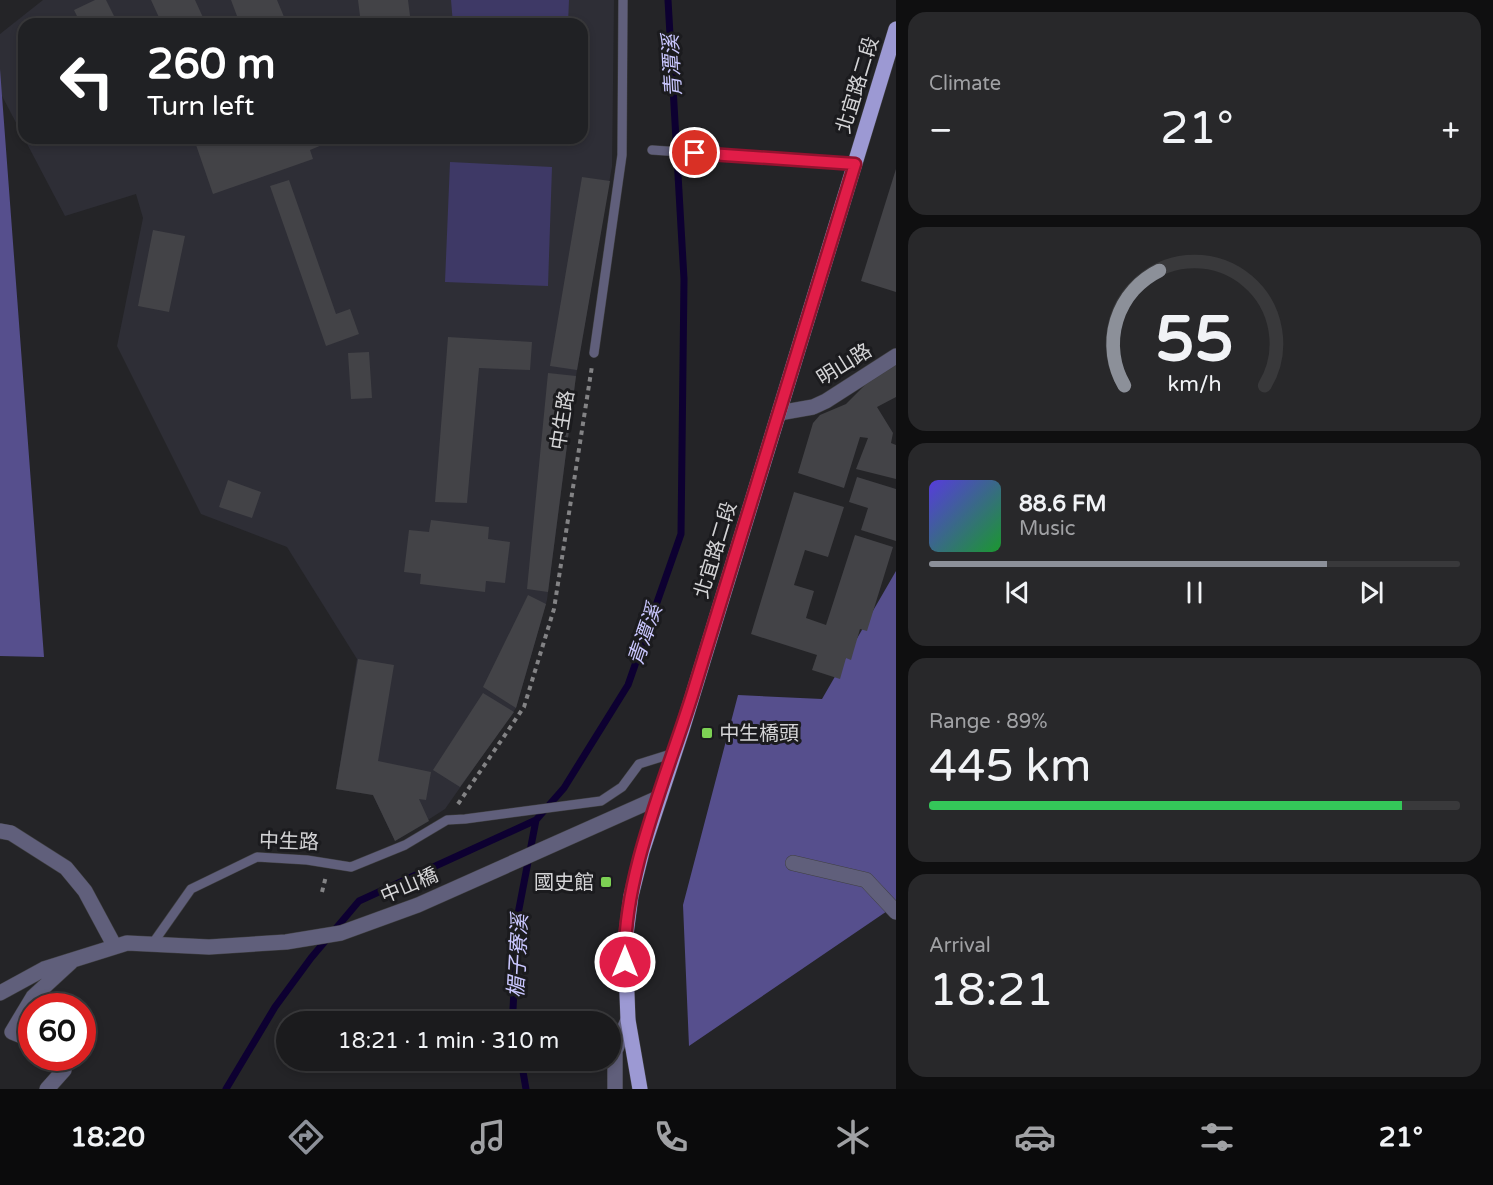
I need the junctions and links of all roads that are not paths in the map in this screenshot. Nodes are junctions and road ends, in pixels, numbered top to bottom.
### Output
1 (623, 0) edge
2 (896, 29) edge
3 (652, 150) dead end
4 (855, 164) junction
5 (594, 353) road end
6 (896, 356) edge
7 (779, 413) junction
8 (674, 753) junction
9 (660, 797) junction
10 (0, 831) edge
11 (793, 863) dead end
12 (896, 912) edge
13 (153, 943) junction
14 (114, 945) junction
15 (78, 956) junction
16 (0, 993) edge
17 (37, 993) edge
18 (628, 1020) junction
19 (18, 1022) edge
20 (18, 1034) edge
21 (63, 1071) edge
22 (47, 1089) edge
23 (615, 1089) edge
24 (640, 1089) edge

1 - 5 lane
2 - 4 main road, 北宜路二段
3 - 4 lane
4 - 7 main road, 北宜路二段
6 - 7 street, 明山路
7 - 8 main road, 北宜路二段
8 - 9 main road, 北宜路二段
8 - 13 lane, 中生路
9 - 13 street, 中山橋
9 - 18 main road, 北宜路二段
10 - 14 street
11 - 12 street
13 - 14 street
14 - 15 street
15 - 16 street
15 - 17 street
18 - 23 street
18 - 24 main road, 北宜路二段
19 - 20 street
21 - 22 street

